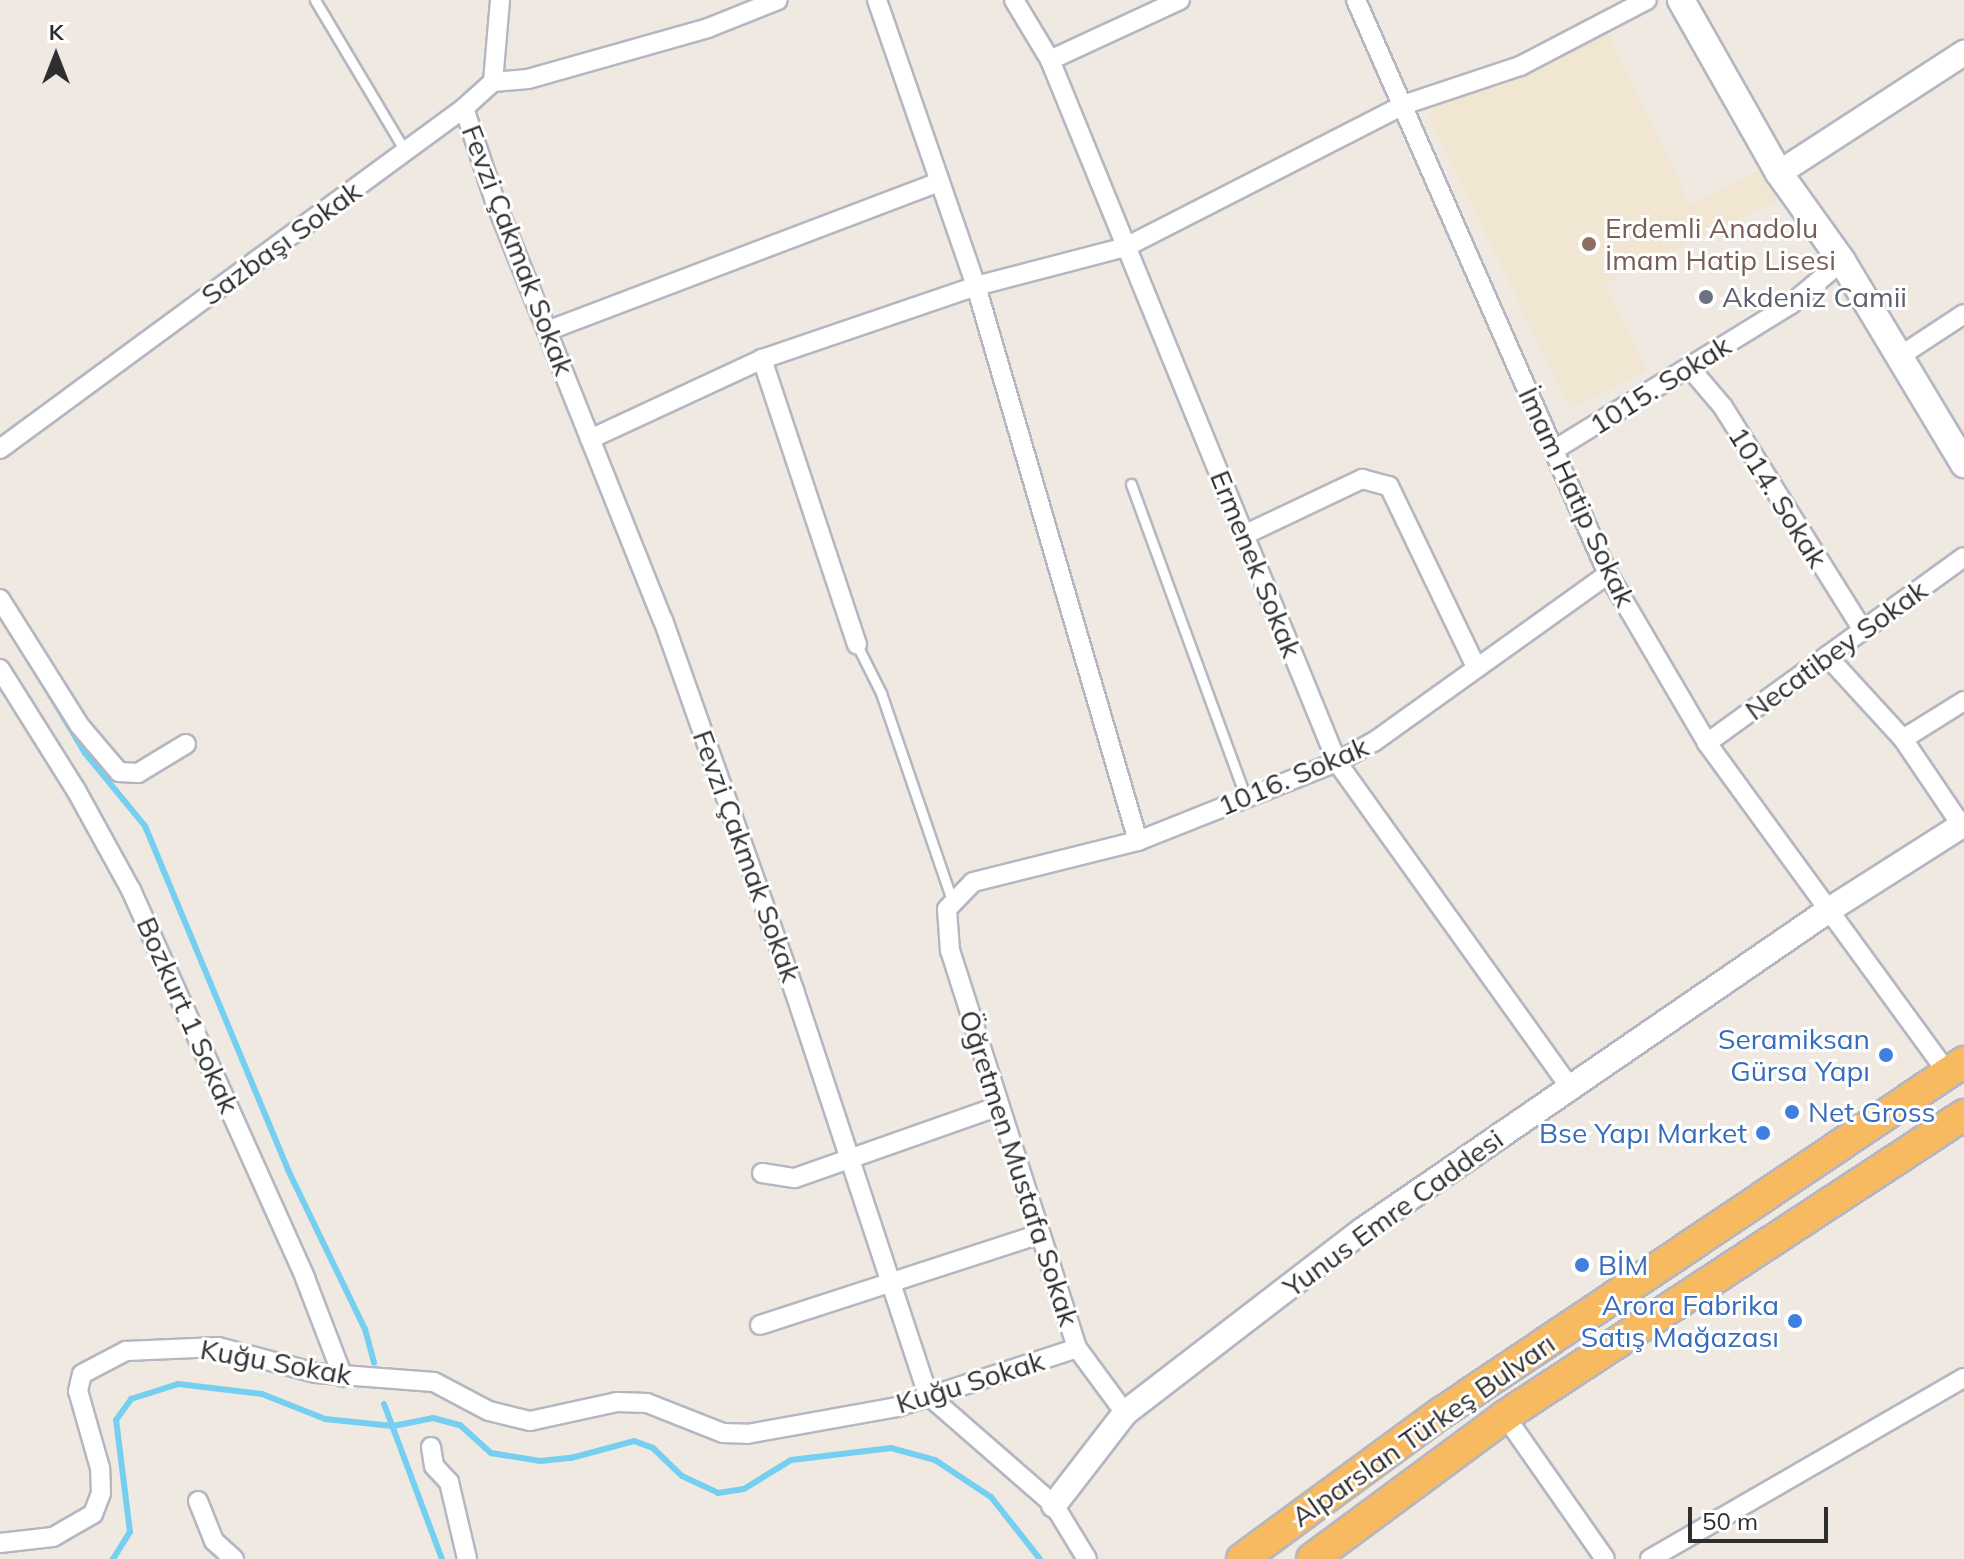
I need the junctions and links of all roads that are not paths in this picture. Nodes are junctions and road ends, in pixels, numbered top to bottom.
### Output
1 (315, 0) edge
2 (500, 0) edge
3 (778, 0) edge
4 (877, 0) edge
5 (1014, 0) edge
6 (1180, 0) edge
7 (1356, 0) edge
8 (1647, 0) edge
9 (1681, 0) edge
10 (1964, 53) edge
11 (1050, 60) junction
12 (493, 82) junction
13 (1403, 105) junction
14 (464, 108) junction
15 (405, 151) junction
16 (1779, 173) junction
17 (940, 182) junction
18 (1126, 247) junction
19 (1842, 261) junction
20 (976, 286) junction
21 (1964, 314) edge
22 (547, 331) junction
23 (1897, 358) junction
24 (762, 359) junction
25 (1689, 367) junction
26 (590, 439) junction
27 (0, 449) edge
28 (1554, 450) junction
29 (1964, 464) edge
30 (1131, 484) dead end
31 (1244, 535) junction
32 (1964, 557) edge
33 (1608, 574) junction
34 (0, 599) edge
35 (1863, 630) junction
36 (857, 645) joint
37 (1827, 656) junction
38 (1476, 667) junction
39 (0, 669) edge
40 (1964, 701) edge
41 (1903, 739) junction
42 (1707, 743) junction
43 (186, 744) dead end
44 (1337, 762) junction
45 (1246, 798) junction
46 (1963, 825) edge
47 (1138, 841) junction
48 (950, 906) junction
49 (1829, 910) junction
50 (1956, 1068) edge
51 (1570, 1087) junction
52 (999, 1106) junction
53 (1964, 1115) edge
54 (850, 1159) junction
55 (762, 1173) dead end
56 (1040, 1234) junction
57 (891, 1282) junction
58 (760, 1325) dead end
59 (1077, 1348) junction
60 (343, 1377) junction
61 (1964, 1378) edge
62 (928, 1395) junction
63 (1125, 1413) junction
64 (1505, 1416) junction
65 (431, 1447) dead end
66 (198, 1501) dead end
67 (1054, 1505) junction
68 (0, 1543) edge
69 (234, 1559) edge
70 (467, 1559) edge
71 (1087, 1559) edge
72 (1242, 1559) edge
73 (1312, 1559) edge
74 (1605, 1559) edge
75 (1650, 1559) edge

1 - 15 lane
2 - 12 street
3 - 12 street
4 - 17 street
5 - 11 street, Ermenek Sokak
6 - 11 street
7 - 13 street, İmam Hatip Sokak
8 - 13 street
9 - 16 main road
10 - 16 street
11 - 18 street, Ermenek Sokak
12 - 14 street, Sazbaşı Sokak
13 - 18 street
13 - 28 street, İmam Hatip Sokak
14 - 15 street, Sazbaşı Sokak
14 - 22 street, Fevzi Çakmak Sokak
15 - 27 street, Sazbaşı Sokak
16 - 19 main road
17 - 20 street
17 - 22 street
18 - 20 street
18 - 31 street, Ermenek Sokak
19 - 23 main road
19 - 25 street, 1015. Sokak
20 - 24 street
20 - 47 street
21 - 23 street
22 - 26 street, Fevzi Çakmak Sokak
23 - 29 main road
24 - 26 street
24 - 36 street
25 - 28 street, 1015. Sokak
25 - 35 street, 1014. Sokak
26 - 54 street, Fevzi Çakmak Sokak
28 - 33 street, İmam Hatip Sokak
30 - 45 lane
31 - 38 street
31 - 44 street, Ermenek Sokak
32 - 35 street, Necatibey Sokak
33 - 38 street, 1016. Sokak
33 - 42 street, İmam Hatip Sokak
34 - 43 street
35 - 37 street, Necatibey Sokak
36 - 48 lane
37 - 41 street
37 - 42 street, Necatibey Sokak
38 - 44 street, 1016. Sokak
39 - 60 street, Bozkurt 1 Sokak
40 - 41 street
41 - 46 street
42 - 49 street, İmam Hatip Sokak
44 - 45 street, 1016. Sokak
44 - 51 street, Ermenek Sokak
45 - 47 street, 1016. Sokak
46 - 49 street, Yunus Emre Caddesi
47 - 48 street, 1016. Sokak
48 - 52 street, Öğretmen Mustafa Sokak
49 - 50 street, İmam Hatip Sokak
49 - 51 street, Yunus Emre Caddesi
50 - 72 highway, Alparslan Türkeş Bulvarı
51 - 63 street, Yunus Emre Caddesi
52 - 54 street
52 - 56 street, Öğretmen Mustafa Sokak
53 - 64 highway, Alparslan Türkeş Bulvarı
54 - 55 street
54 - 57 street, Fevzi Çakmak Sokak
56 - 57 street
56 - 59 street, Öğretmen Mustafa Sokak
57 - 58 street
57 - 62 street, Fevzi Çakmak Sokak
59 - 62 street, Kuğu Sokak
59 - 63 street, Öğretmen Mustafa Sokak
60 - 62 street, Kuğu Sokak
60 - 68 street, Kuğu Sokak
61 - 75 street
62 - 67 street
63 - 67 street, Yunus Emre Caddesi
64 - 73 highway, Alparslan Türkeş Bulvarı
64 - 74 street
65 - 70 street
66 - 69 street
67 - 71 street

